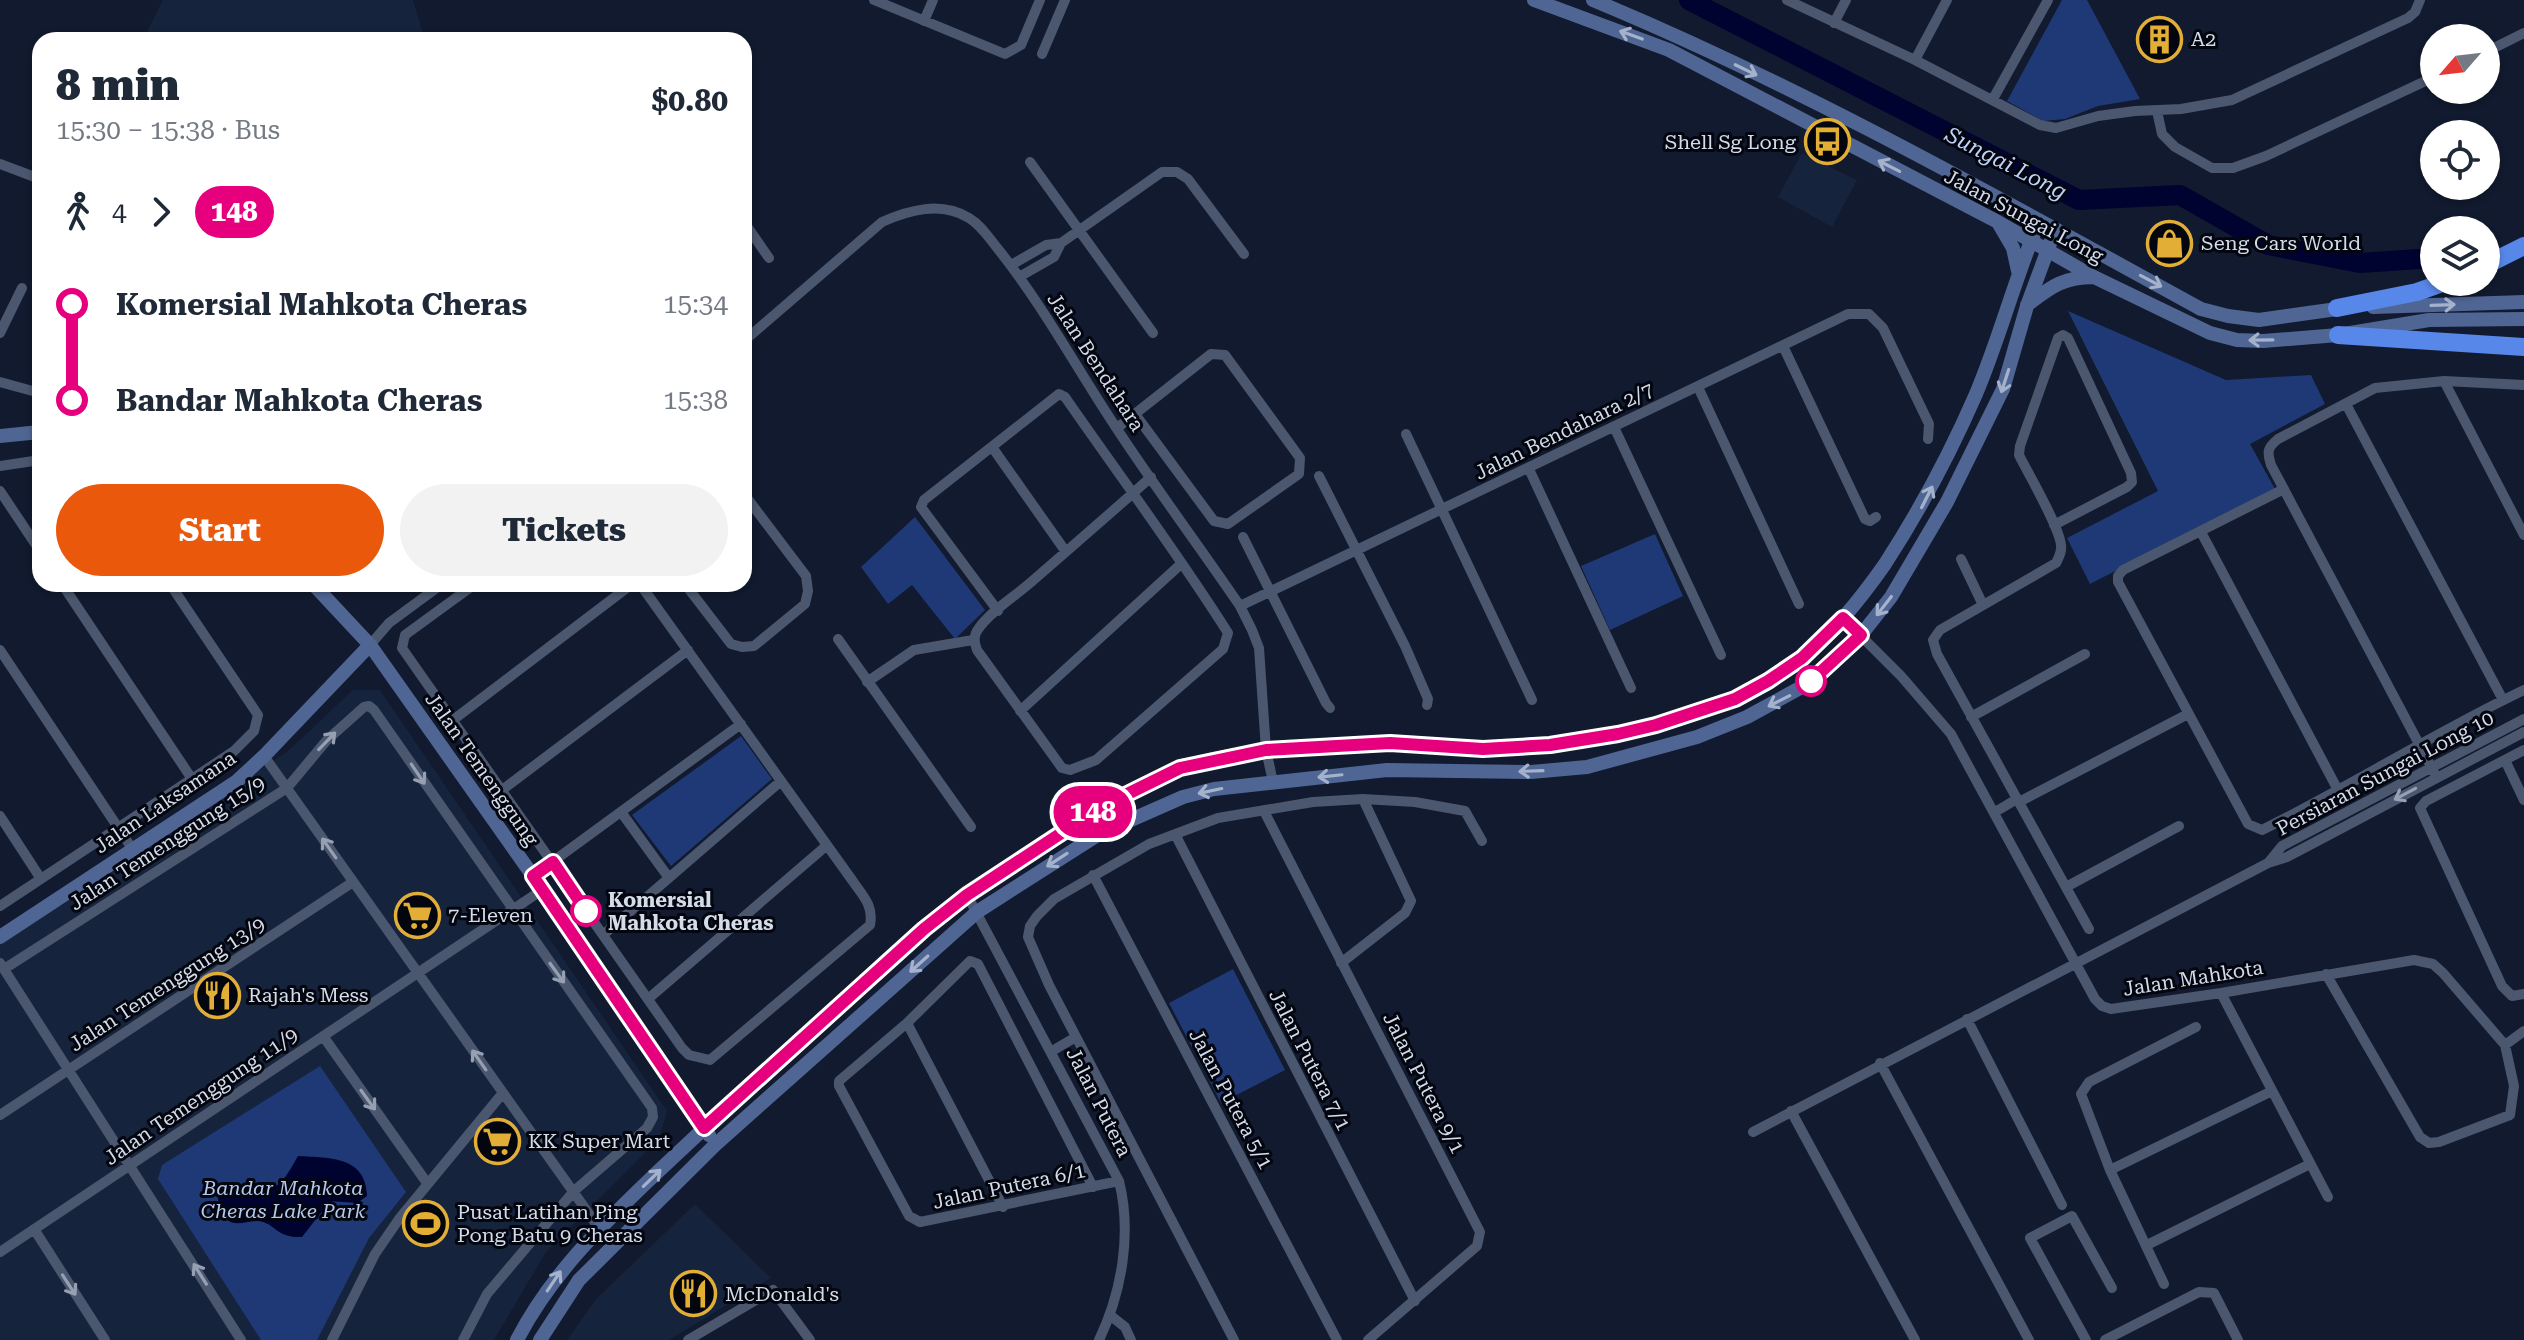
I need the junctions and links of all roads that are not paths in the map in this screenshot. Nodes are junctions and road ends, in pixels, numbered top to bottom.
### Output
1 (874, 0) edge
2 (933, 0) edge
3 (1040, 0) edge
4 (1065, 0) edge
5 (1534, 0) edge
6 (1593, 0) edge
7 (1787, 0) edge
8 (1846, 0) edge
9 (1947, 0) edge
10 (2048, 0) edge
11 (2420, 0) edge
12 (924, 21) junction
13 (1834, 23) junction
14 (2524, 33) edge
15 (1676, 35) junction
16 (2500, 45) edge
17 (1669, 50) junction
18 (1042, 54) dead end
19 (1915, 60) junction
20 (2420, 84) edge
21 (1993, 99) junction
22 (2157, 111) junction
23 (1030, 162) dead end
24 (0, 164) edge
25 (32, 176) edge
26 (2039, 221) junction
27 (1998, 222) junction
28 (1079, 230) junction
29 (2055, 230) junction
30 (752, 234) edge
31 (2031, 241) junction
32 (1061, 243) junction
33 (2524, 246) edge
34 (2047, 249) junction
35 (1244, 254) dead end
36 (769, 258) dead end
37 (2500, 258) edge
38 (1011, 265) junction
39 (2018, 272) junction
40 (1019, 277) junction
41 (2094, 277) junction
42 (22, 288) dead end
43 (2420, 291) edge
44 (2524, 302) edge
45 (2027, 306) junction
46 (2337, 308) junction
47 (2524, 319) edge
48 (0, 333) edge
49 (1153, 333) dead end
50 (752, 334) edge
51 (2338, 335) junction
52 (1783, 346) junction
53 (2524, 347) edge
54 (2444, 381) junction
55 (0, 382) edge
56 (2524, 385) edge
57 (1698, 387) junction
58 (32, 391) edge
59 (2346, 404) junction
60 (1135, 414) junction
61 (1614, 427) junction
62 (1117, 428) junction
63 (32, 433) edge
64 (1406, 434) dead end
65 (0, 436) edge
66 (1928, 439) dead end
67 (992, 447) junction
68 (32, 461) edge
69 (0, 466) edge
70 (1529, 469) junction
71 (1319, 476) dead end
72 (1151, 477) junction
73 (2284, 489) junction
74 (0, 491) edge
75 (1132, 494) junction
76 (752, 505) edge
77 (1442, 509) junction
78 (1876, 517) dead end
79 (2054, 525) junction
80 (2201, 532) junction
81 (2524, 535) edge
82 (1243, 537) dead end
83 (32, 539) edge
84 (1356, 550) junction
85 (1066, 552) junction
86 (1961, 559) dead end
87 (1181, 564) junction
88 (1272, 588) junction
89 (67, 592) edge
90 (175, 592) edge
91 (320, 592) edge
92 (431, 592) edge
93 (464, 592) edge
94 (621, 592) edge
95 (646, 592) edge
96 (691, 592) edge
97 (1238, 604) junction
98 (1799, 604) dead end
99 (1983, 605) junction
100 (998, 611) junction
101 (1843, 618) junction
102 (1861, 635) junction
103 (838, 639) dead end
104 (973, 640) junction
105 (370, 645) junction
106 (0, 650) edge
107 (688, 650) junction
108 (2085, 654) dead end
109 (1721, 655) dead end
110 (867, 682) junction
111 (1631, 688) dead end
112 (2524, 690) edge
113 (1532, 700) dead end
114 (2503, 700) junction
115 (1427, 705) dead end
116 (1330, 708) dead end
117 (1020, 711) junction
118 (2188, 714) junction
119 (1971, 717) junction
120 (2524, 719) edge
121 (453, 720) junction
122 (741, 724) junction
123 (2524, 732) edge
124 (2419, 744) junction
125 (1266, 750) junction
126 (2524, 750) edge
127 (264, 756) junction
128 (2505, 760) junction
129 (2434, 771) junction
130 (192, 779) junction
131 (781, 781) junction
132 (1273, 782) junction
133 (287, 788) junction
134 (502, 790) junction
135 (2339, 792) junction
136 (1363, 799) junction
137 (2524, 800) edge
138 (2019, 802) junction
139 (1264, 811) junction
140 (621, 812) junction
141 (1997, 815) junction
142 (0, 816) edge
143 (2179, 826) dead end
144 (971, 827) dead end
145 (118, 828) junction
146 (1175, 834) junction
147 (1482, 841) dead end
148 (826, 846) junction
149 (133, 850) junction
150 (553, 862) junction
151 (1093, 875) junction
152 (533, 876) junction
153 (669, 878) junction
154 (41, 879) junction
155 (353, 882) junction
156 (2066, 887) junction
157 (542, 890) junction
158 (967, 895) junction
159 (0, 906) edge
160 (512, 910) junction
161 (977, 912) junction
162 (2089, 929) dead end
163 (603, 935) junction
164 (0, 937) edge
165 (2076, 962) junction
166 (1341, 963) junction
167 (2, 966) edge
168 (417, 973) junction
169 (2326, 974) junction
170 (2221, 993) junction
171 (2524, 994) edge
172 (648, 999) junction
173 (1967, 1019) junction
174 (907, 1023) junction
175 (2196, 1027) dead end
176 (2524, 1031) edge
177 (323, 1036) junction
178 (1076, 1037) junction
179 (2505, 1045) junction
180 (1052, 1051) junction
181 (1880, 1063) junction
182 (69, 1069) junction
183 (2272, 1091) junction
184 (502, 1094) junction
185 (1791, 1111) junction
186 (0, 1115) edge
187 (704, 1128) junction
188 (1753, 1132) dead end
189 (715, 1145) junction
190 (2310, 1164) junction
191 (131, 1165) junction
192 (2110, 1170) junction
193 (1119, 1181) junction
194 (427, 1183) junction
195 (1093, 1187) junction
196 (574, 1191) junction
197 (2328, 1197) dead end
198 (2062, 1205) dead end
199 (1003, 1207) junction
200 (599, 1228) junction
201 (34, 1229) junction
202 (2147, 1245) junction
203 (0, 1252) edge
204 (2164, 1284) dead end
205 (2112, 1288) dead end
206 (1415, 1301) junction
207 (1111, 1316) junction
208 (2123, 1336) edge
209 (694, 1339) edge
210 (105, 1340) edge
211 (241, 1340) edge
212 (332, 1340) edge
213 (463, 1340) edge
214 (517, 1340) edge
215 (540, 1340) edge
216 (810, 1340) edge
217 (1099, 1340) edge
218 (1131, 1340) edge
219 (1234, 1340) edge
220 (1337, 1340) edge
221 (1368, 1340) edge
222 (1915, 1340) edge
223 (2029, 1340) edge
224 (2086, 1340) edge
225 (2105, 1340) edge
226 (2238, 1340) edge

1 - 12 street
2 - 12 street
3 - 12 street
4 - 18 street
17 -> 5 street, Jalan Sungai Long
6 - 15 street, Jalan Sungai Long
7 - 13 street
8 - 13 street
9 - 19 street
10 - 21 street
11 - 22 street
13 - 19 street
14 - 16 street
15 - 17 street
15 -> 26 street, Jalan Sungai Long
27 -> 17 street, Jalan Sungai Long
19 - 21 street
20 - 22 street
21 - 22 street
23 - 28 street
24 - 25 street
26 - 29 street, Jalan Sungai Long
26 - 31 street
27 - 31 street, Jalan Sungai Long
27 - 39 street
28 - 32 street
28 - 35 street
28 - 49 street
29 - 34 street
29 -> 46 street, Jalan Sungai Long
30 - 36 street
31 - 34 street, Jalan Sungai Long
31 - 39 street
32 - 38 street
32 - 40 street
33 - 37 highway
34 - 41 street, Jalan Sungai Long
34 - 45 street
38 - 40 street, Jalan Bendahara
38 - 50 street, Jalan Bendahara
101 -> 39 street
40 - 62 street, Jalan Bendahara
41 - 45 street
51 -> 41 street, Jalan Sungai Long
42 - 48 street
43 - 46 highway
46 -> 44 street, Jalan Sungai Long
45 -> 102 street
47 - 51 street, Jalan Sungai Long
51 - 53 highway
52 - 57 street, Jalan Bendahara 2/7
52 - 66 street, Jalan Bendahara 2/7
52 - 78 street
54 - 56 street
54 - 59 street
54 - 81 street
55 - 58 street
57 - 61 street, Jalan Bendahara 2/7
57 - 98 street
59 - 73 street
59 - 114 street
60 - 60 street
60 - 62 street
61 - 70 street, Jalan Bendahara 2/7
61 - 109 street
62 - 72 street, Jalan Bendahara
63 - 65 street
64 - 77 street
67 - 75 street
67 - 85 street
67 - 100 street
68 - 69 street
70 - 77 street, Jalan Bendahara 2/7
70 - 111 street
71 - 84 street
72 - 75 street
72 - 97 street, Jalan Bendahara
73 - 80 street
73 - 124 street
74 - 83 street
75 - 85 street
75 - 87 street
76 - 96 street
77 - 84 street, Jalan Bendahara 2/7
77 - 113 street
79 - 79 street
79 - 99 street
80 - 118 street
80 - 135 street
82 - 88 street
84 - 88 street, Jalan Bendahara 2/7
84 - 115 street
85 - 100 street
86 - 99 street
87 - 117 street
87 - 117 street
88 - 97 street, Jalan Bendahara 2/7
88 - 116 street
89 - 130 street
90 - 130 street
91 - 105 street, Jalan Temenggung
92 - 105 street
93 - 121 street
94 - 121 street
95 - 107 street
97 - 125 street, Jalan Bendahara
99 - 119 street
100 - 104 street
101 - 102 street, Jalan Mahkota
101 - 125 street
102 -> 132 street
102 - 141 street, Jalan Mahkota
103 - 110 street
104 - 110 street
104 - 117 street
105 - 127 street, Jalan Laksamana
105 - 152 street, Jalan Temenggung
106 - 145 street
107 - 122 street
107 - 134 street
108 - 119 street
110 - 144 street
112 - 114 street
114 - 124 street
118 - 135 street
118 - 138 street
119 - 138 street
120 - 129 street, Persiaran Sungai Long 10
121 - 134 street
122 - 131 street
122 - 140 street
123 - 129 street, Persiaran Sungai Long 10
124 - 129 street
124 - 135 street
125 - 132 street, Jalan Bendahara
125 - 158 street
126 - 128 street
127 - 133 street
127 - 149 street, Jalan Laksamana
128 - 137 street
128 - 171 street
129 - 165 street, Persiaran Sungai Long 10
130 - 145 street
131 - 148 street
131 - 153 street
132 -> 161 street
155 -> 133 street
133 -> 160 street, Jalan Temenggung 15/9
133 - 167 street, Jalan Temenggung 15/9
134 - 150 street
136 - 139 street
136 - 147 street
136 - 166 street
138 - 141 street
138 - 156 street
139 - 146 street
139 - 166 street, Jalan Putera 9/1
140 - 150 street
140 - 153 street
141 - 165 street, Jalan Mahkota
142 - 154 street
143 - 156 street
145 - 149 street
145 - 154 street
146 - 151 street
146 - 206 street, Jalan Putera 7/1
148 - 172 street
148 - 172 street
149 - 164 street, Jalan Laksamana
150 - 152 street
150 - 163 street
151 - 178 street
151 - 220 street, Jalan Putera 5/1
152 - 157 street, Jalan Temenggung
153 - 163 street
154 - 159 street
155 - 168 street
155 - 182 street, Jalan Temenggung 13/9
156 - 162 street
157 - 160 street, Jalan Temenggung 11/9
157 - 187 street, Jalan Temenggung
158 - 161 street, Jalan Putera
158 - 187 street
160 - 168 street, Jalan Temenggung 11/9
160 -> 196 street
161 - 180 street, Jalan Putera
161 -> 189 street
163 - 172 street
165 - 170 street, Jalan Mahkota
165 - 173 street, Persiaran Sungai Long 10
166 - 206 street, Jalan Putera 9/1
167 - 182 street
168 - 177 street, Jalan Temenggung 11/9
184 -> 168 street
169 - 170 street, Jalan Mahkota
169 - 179 street, Jalan Mahkota
169 - 179 street, Jalan Mahkota
170 - 183 street
173 - 181 street, Persiaran Sungai Long 10
173 - 198 street
174 - 195 street, Jalan Putera 6/1
174 - 199 street
174 - 199 street, Jalan Putera 6/1
175 - 192 street
176 - 179 street
177 - 191 street, Jalan Temenggung 11/9
177 -> 194 street
178 - 180 street
178 - 219 street
180 - 193 street, Jalan Putera
181 - 185 street
181 - 223 street
182 - 186 street, Jalan Temenggung 13/9
182 - 191 street
183 - 190 street
183 - 192 street
184 - 194 street
184 - 196 street
185 - 188 street
185 - 222 street
187 - 189 street, Jalan Temenggung
200 -> 187 street
189 - 215 street
190 - 197 street
190 - 202 street
191 - 201 street, Jalan Temenggung 11/9
211 -> 191 street
192 - 202 street
193 - 195 street, Jalan Putera 6/1
193 - 207 street, Jalan Putera
194 - 212 street
195 - 199 street, Jalan Putera 6/1
196 - 200 street
196 - 213 street
214 -> 200 street
201 - 203 street, Jalan Temenggung 11/9
201 -> 210 street
202 - 204 street
205 - 224 street
206 - 221 street, Jalan Putera 9/1
207 - 217 street, Jalan Putera
207 - 218 street
208 - 225 street
208 - 226 street
209 - 216 street

